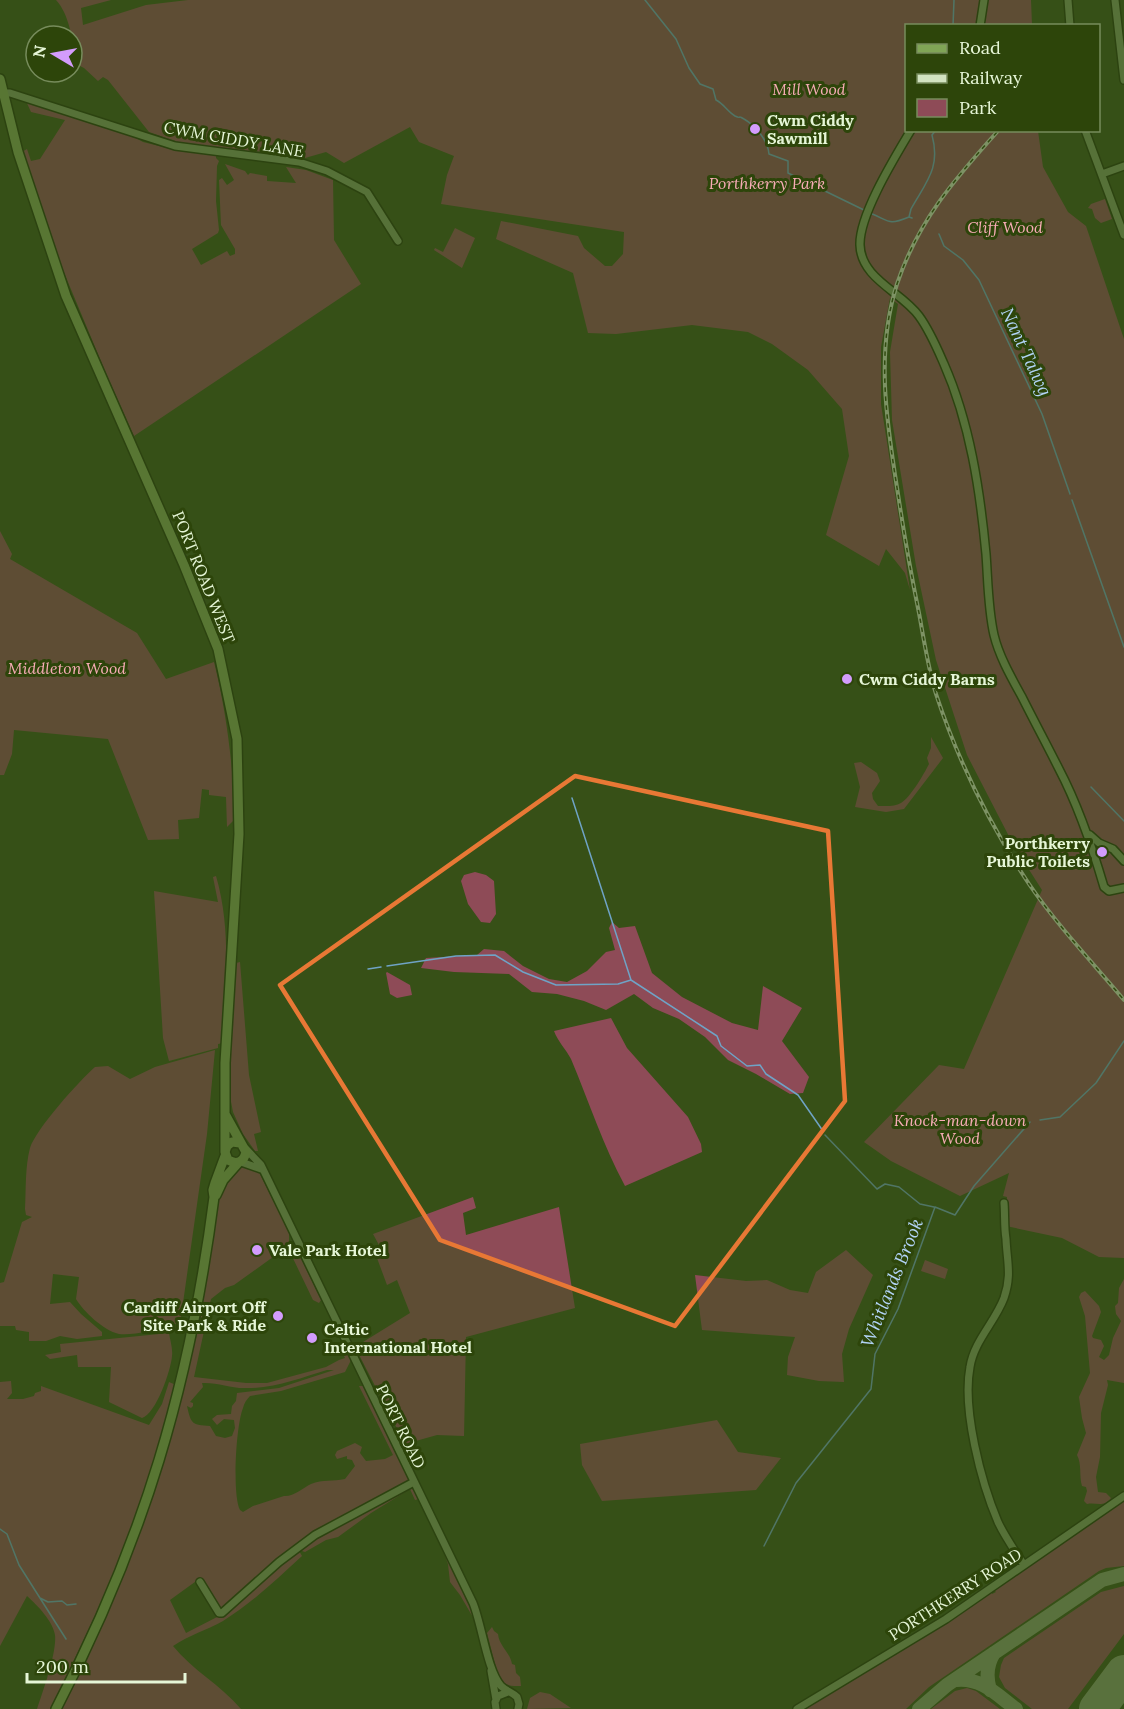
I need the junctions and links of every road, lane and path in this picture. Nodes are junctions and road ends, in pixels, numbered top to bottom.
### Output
1 (984, 0) edge
2 (1068, 0) edge
3 (1115, 0) edge
4 (980, 24) edge
5 (1070, 24) edge
6 (0, 79) edge
7 (1124, 80) edge
8 (4, 93) junction
9 (910, 132) edge
10 (1085, 132) edge
11 (1124, 166) edge
12 (1102, 174) junction
13 (1124, 235) edge
14 (399, 241) dead end
15 (1088, 834) junction
16 (1124, 861) edge
17 (1124, 888) edge
18 (225, 1114) junction
19 (243, 1146) junction
20 (225, 1154) junction
21 (239, 1162) junction
22 (261, 1169) junction
23 (214, 1197) junction
24 (1004, 1203) dead end
25 (414, 1482) junction
26 (1124, 1496) edge
27 (1024, 1565) junction
28 (200, 1582) dead end
29 (491, 1666) junction
30 (508, 1692) junction
31 (495, 1705) edge
32 (519, 1708) edge
33 (56, 1709) edge
34 (796, 1709) edge

1 - 4 street
2 - 5 street
3 - 7 street
6 - 8 main road, PORT ROAD WEST
8 - 14 street, CWM CIDDY LANE
8 - 18 main road, PORT ROAD WEST
9 - 15 street
10 - 12 street
11 - 12 street
12 - 13 street
15 - 16 street
15 - 17 street
18 - 19 main road, PORT ROAD WEST
18 - 20 main road, PORT ROAD WEST
19 - 20 main road
19 - 21 main road
19 - 22 street, PORT ROAD
20 - 21 main road
20 - 23 main road
21 - 22 street
21 - 23 main road
22 - 25 street, PORT ROAD
23 - 33 main road
24 - 27 street
25 - 28 street
25 - 29 street, PORT ROAD
26 - 27 street, PORTHKERRY ROAD
27 - 34 street, PORTHKERRY ROAD
29 - 30 street, PORT ROAD
29 - 31 street, PORT ROAD
30 - 31 street
30 - 32 street, PORT ROAD

